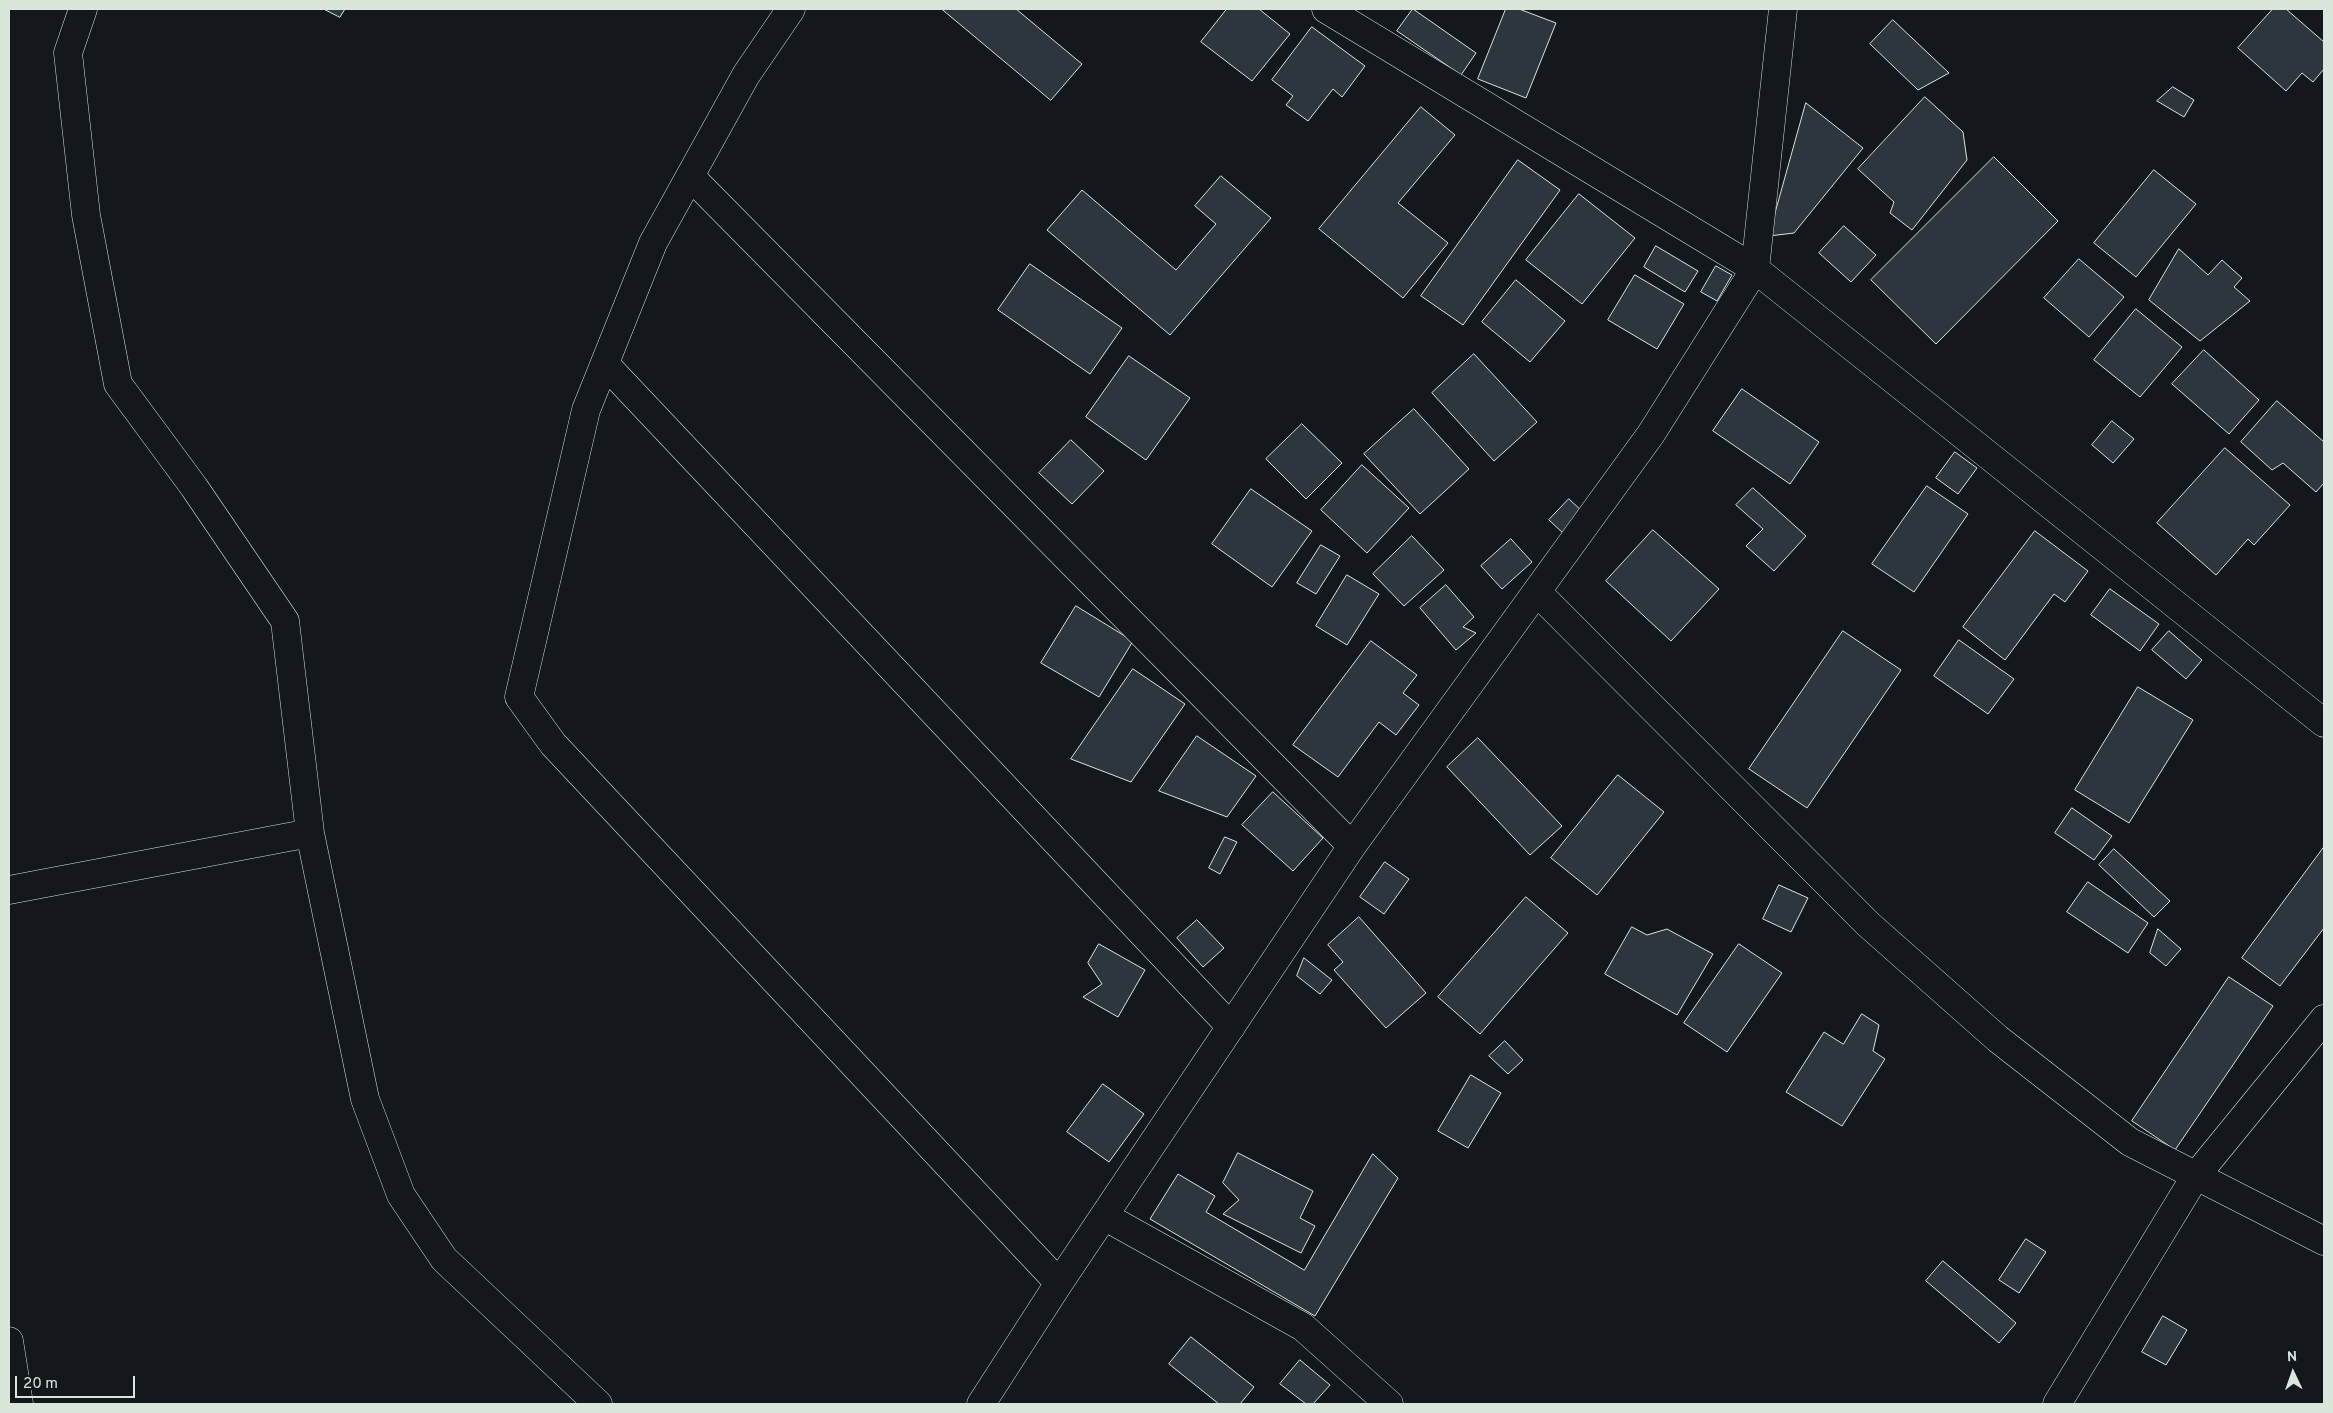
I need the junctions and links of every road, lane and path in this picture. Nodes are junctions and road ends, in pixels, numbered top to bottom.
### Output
1 (83, 9) edge
2 (791, 9) edge
3 (1326, 9) edge
4 (1783, 9) edge
5 (690, 176) junction
6 (1754, 269) junction
7 (604, 364) junction
8 (1538, 593) junction
9 (2324, 723) edge
10 (310, 833) junction
11 (1352, 846) junction
12 (9, 890) edge
13 (2324, 1018) edge
14 (1231, 1027) junction
15 (2195, 1177) junction
16 (1104, 1216) junction
17 (2324, 1241) edge
18 (1059, 1283) junction
19 (9, 1341) edge
20 (19, 1404) edge
21 (598, 1404) edge
22 (981, 1404) edge
23 (1389, 1404) edge
24 (2058, 1404) edge

1 - 10 street
2 - 5 street
3 - 6 street
4 - 6 street
5 - 7 street
5 - 11 street
6 - 8 street
6 - 9 street
7 - 14 street
7 - 18 street
8 - 11 street
8 - 15 street
10 - 12 street
10 - 21 street
11 - 14 street
13 - 15 street
14 - 16 street
15 - 17 street
15 - 24 street
16 - 18 street
16 - 23 street
18 - 22 street
19 - 20 street

